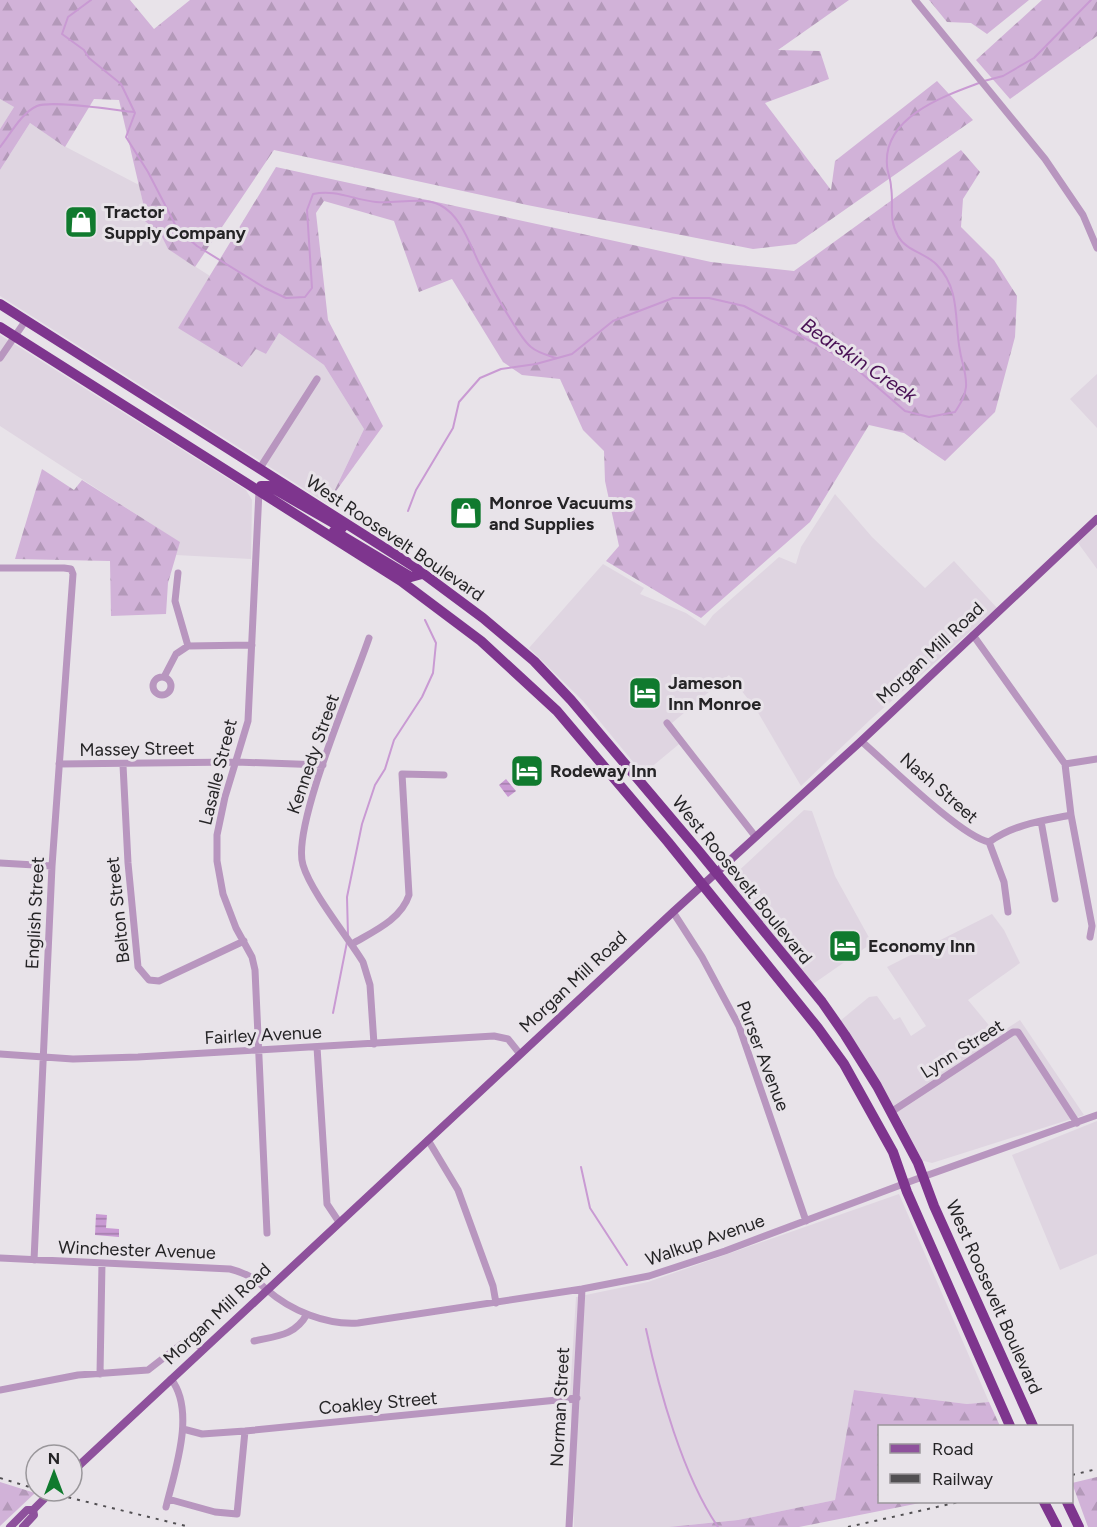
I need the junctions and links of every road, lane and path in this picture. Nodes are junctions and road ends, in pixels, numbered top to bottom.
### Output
1 (915, 0) edge
2 (1097, 248) edge
3 (0, 303) edge
4 (26, 320) junction
5 (0, 327) edge
6 (14, 336) junction
7 (0, 358) edge
8 (317, 379) dead end
9 (260, 468) junction
10 (259, 491) junction
11 (1097, 519) edge
12 (305, 520) junction
13 (375, 542) junction
14 (0, 568) edge
15 (178, 573) dead end
16 (422, 574) junction
17 (973, 636) junction
18 (369, 638) dead end
19 (252, 645) junction
20 (188, 646) junction
21 (164, 677) dead end
22 (667, 723) dead end
23 (861, 741) junction
24 (1097, 759) edge
25 (236, 762) junction
26 (59, 764) junction
27 (1065, 764) junction
28 (123, 765) junction
29 (323, 765) junction
30 (444, 775) dead end
31 (1071, 815) junction
32 (1041, 821) junction
33 (755, 836) junction
34 (989, 842) junction
35 (0, 863) edge
36 (52, 866) junction
37 (716, 872) junction
38 (702, 885) junction
39 (1055, 899) dead end
40 (673, 912) junction
41 (1008, 912) dead end
42 (1090, 937) dead end
43 (244, 941) junction
44 (352, 944) junction
45 (374, 1044) junction
46 (317, 1047) junction
47 (260, 1050) junction
48 (0, 1054) edge
49 (520, 1054) junction
50 (44, 1056) junction
51 (891, 1112) junction
52 (1097, 1115) edge
53 (1077, 1123) junction
54 (428, 1140) junction
55 (923, 1177) junction
56 (904, 1184) junction
57 (806, 1221) junction
58 (339, 1222) junction
59 (267, 1233) dead end
60 (0, 1258) edge
61 (34, 1260) junction
62 (102, 1263) junction
63 (582, 1289) junction
64 (267, 1290) junction
65 (496, 1303) junction
66 (307, 1314) junction
67 (254, 1341) dead end
68 (204, 1349) junction
69 (100, 1374) junction
70 (171, 1379) junction
71 (0, 1390) edge
72 (577, 1398) junction
73 (1010, 1425) edge
74 (1034, 1425) edge
75 (183, 1429) junction
76 (244, 1431) junction
77 (84, 1462) edge
78 (40, 1503) edge
79 (1045, 1503) edge
80 (1068, 1503) edge
81 (33, 1510) junction
82 (10, 1527) edge
83 (23, 1527) edge
84 (569, 1527) edge
85 (1056, 1527) edge
86 (1080, 1527) edge

1 - 2 street
3 - 4 highway, West Roosevelt Boulevard
4 - 6 street
4 - 9 highway, West Roosevelt Boulevard
5 - 6 highway, West Roosevelt Boulevard
6 - 7 street
6 - 10 highway, West Roosevelt Boulevard
8 - 9 street
9 - 13 highway, West Roosevelt Boulevard
10 - 12 highway, West Roosevelt Boulevard
10 - 13 highway
10 - 19 street, Lasalle Street
11 - 17 main road, Morgan Mill Road
12 - 16 highway
12 - 38 highway, West Roosevelt Boulevard
13 - 16 highway, West Roosevelt Boulevard
14 - 26 street, English Street
15 - 20 street
16 - 37 highway, West Roosevelt Boulevard
17 - 23 main road, Morgan Mill Road
17 - 27 street
18 - 29 street, Kennedy Street
19 - 20 street
19 - 25 street, Lasalle Street
20 - 21 street
22 - 33 street
23 - 33 main road, Morgan Mill Road
23 - 34 street, Nash Street
24 - 27 street
25 - 28 street, Massey Street
25 - 29 street, Massey Street
25 - 43 street, Lasalle Street
26 - 28 street, Massey Street
26 - 36 street, English Street
27 - 31 street
28 - 43 street, Belton Street
29 - 44 street, Kennedy Street
30 - 44 street
31 - 32 street, Nash Street
31 - 42 street
32 - 34 street, Nash Street
32 - 39 street
33 - 37 main road, Morgan Mill Road
34 - 41 street
35 - 36 street
36 - 50 street, English Street
37 - 38 main road, Morgan Mill Road
37 - 51 highway, West Roosevelt Boulevard
38 - 40 main road, Morgan Mill Road
38 - 56 highway, West Roosevelt Boulevard
40 - 49 main road, Morgan Mill Road
40 - 57 street, Purser Avenue
43 - 47 street, Lasalle Street
44 - 45 street, Kennedy Street
45 - 46 street, Fairley Avenue
45 - 49 street, Fairley Avenue
46 - 47 street, Fairley Avenue
46 - 58 street
47 - 50 street, Fairley Avenue
47 - 59 street, Lasalle Street
48 - 50 street, Fairley Avenue
49 - 54 main road, Morgan Mill Road
50 - 61 street, English Street
51 - 53 street, Lynn Street
51 - 55 highway, West Roosevelt Boulevard
52 - 53 street, Walkup Avenue
53 - 55 street, Walkup Avenue
54 - 58 main road, Morgan Mill Road
54 - 65 street
55 - 56 street, Walkup Avenue
55 - 74 highway, West Roosevelt Boulevard
56 - 57 street, Walkup Avenue
56 - 73 highway, West Roosevelt Boulevard
57 - 63 street, Walkup Avenue
58 - 64 main road, Morgan Mill Road
60 - 61 street, Winchester Avenue
61 - 62 street, Winchester Avenue
62 - 64 street, Winchester Avenue
62 - 69 street
63 - 65 street, Walkup Avenue
63 - 72 street, Norman Street
64 - 66 street, Walkup Avenue
64 - 68 main road, Morgan Mill Road
65 - 66 street, Walkup Avenue
66 - 67 street
68 - 69 street
68 - 70 main road, Morgan Mill Road
69 - 71 street
70 - 75 street
70 - 77 main road, Morgan Mill Road
72 - 76 street, Coakley Street
72 - 84 street, Norman Street
75 - 76 street, Coakley Street
75 - 76 street
78 - 81 main road, bridge
79 - 85 highway
80 - 86 highway
81 - 82 main road
81 - 83 main road

